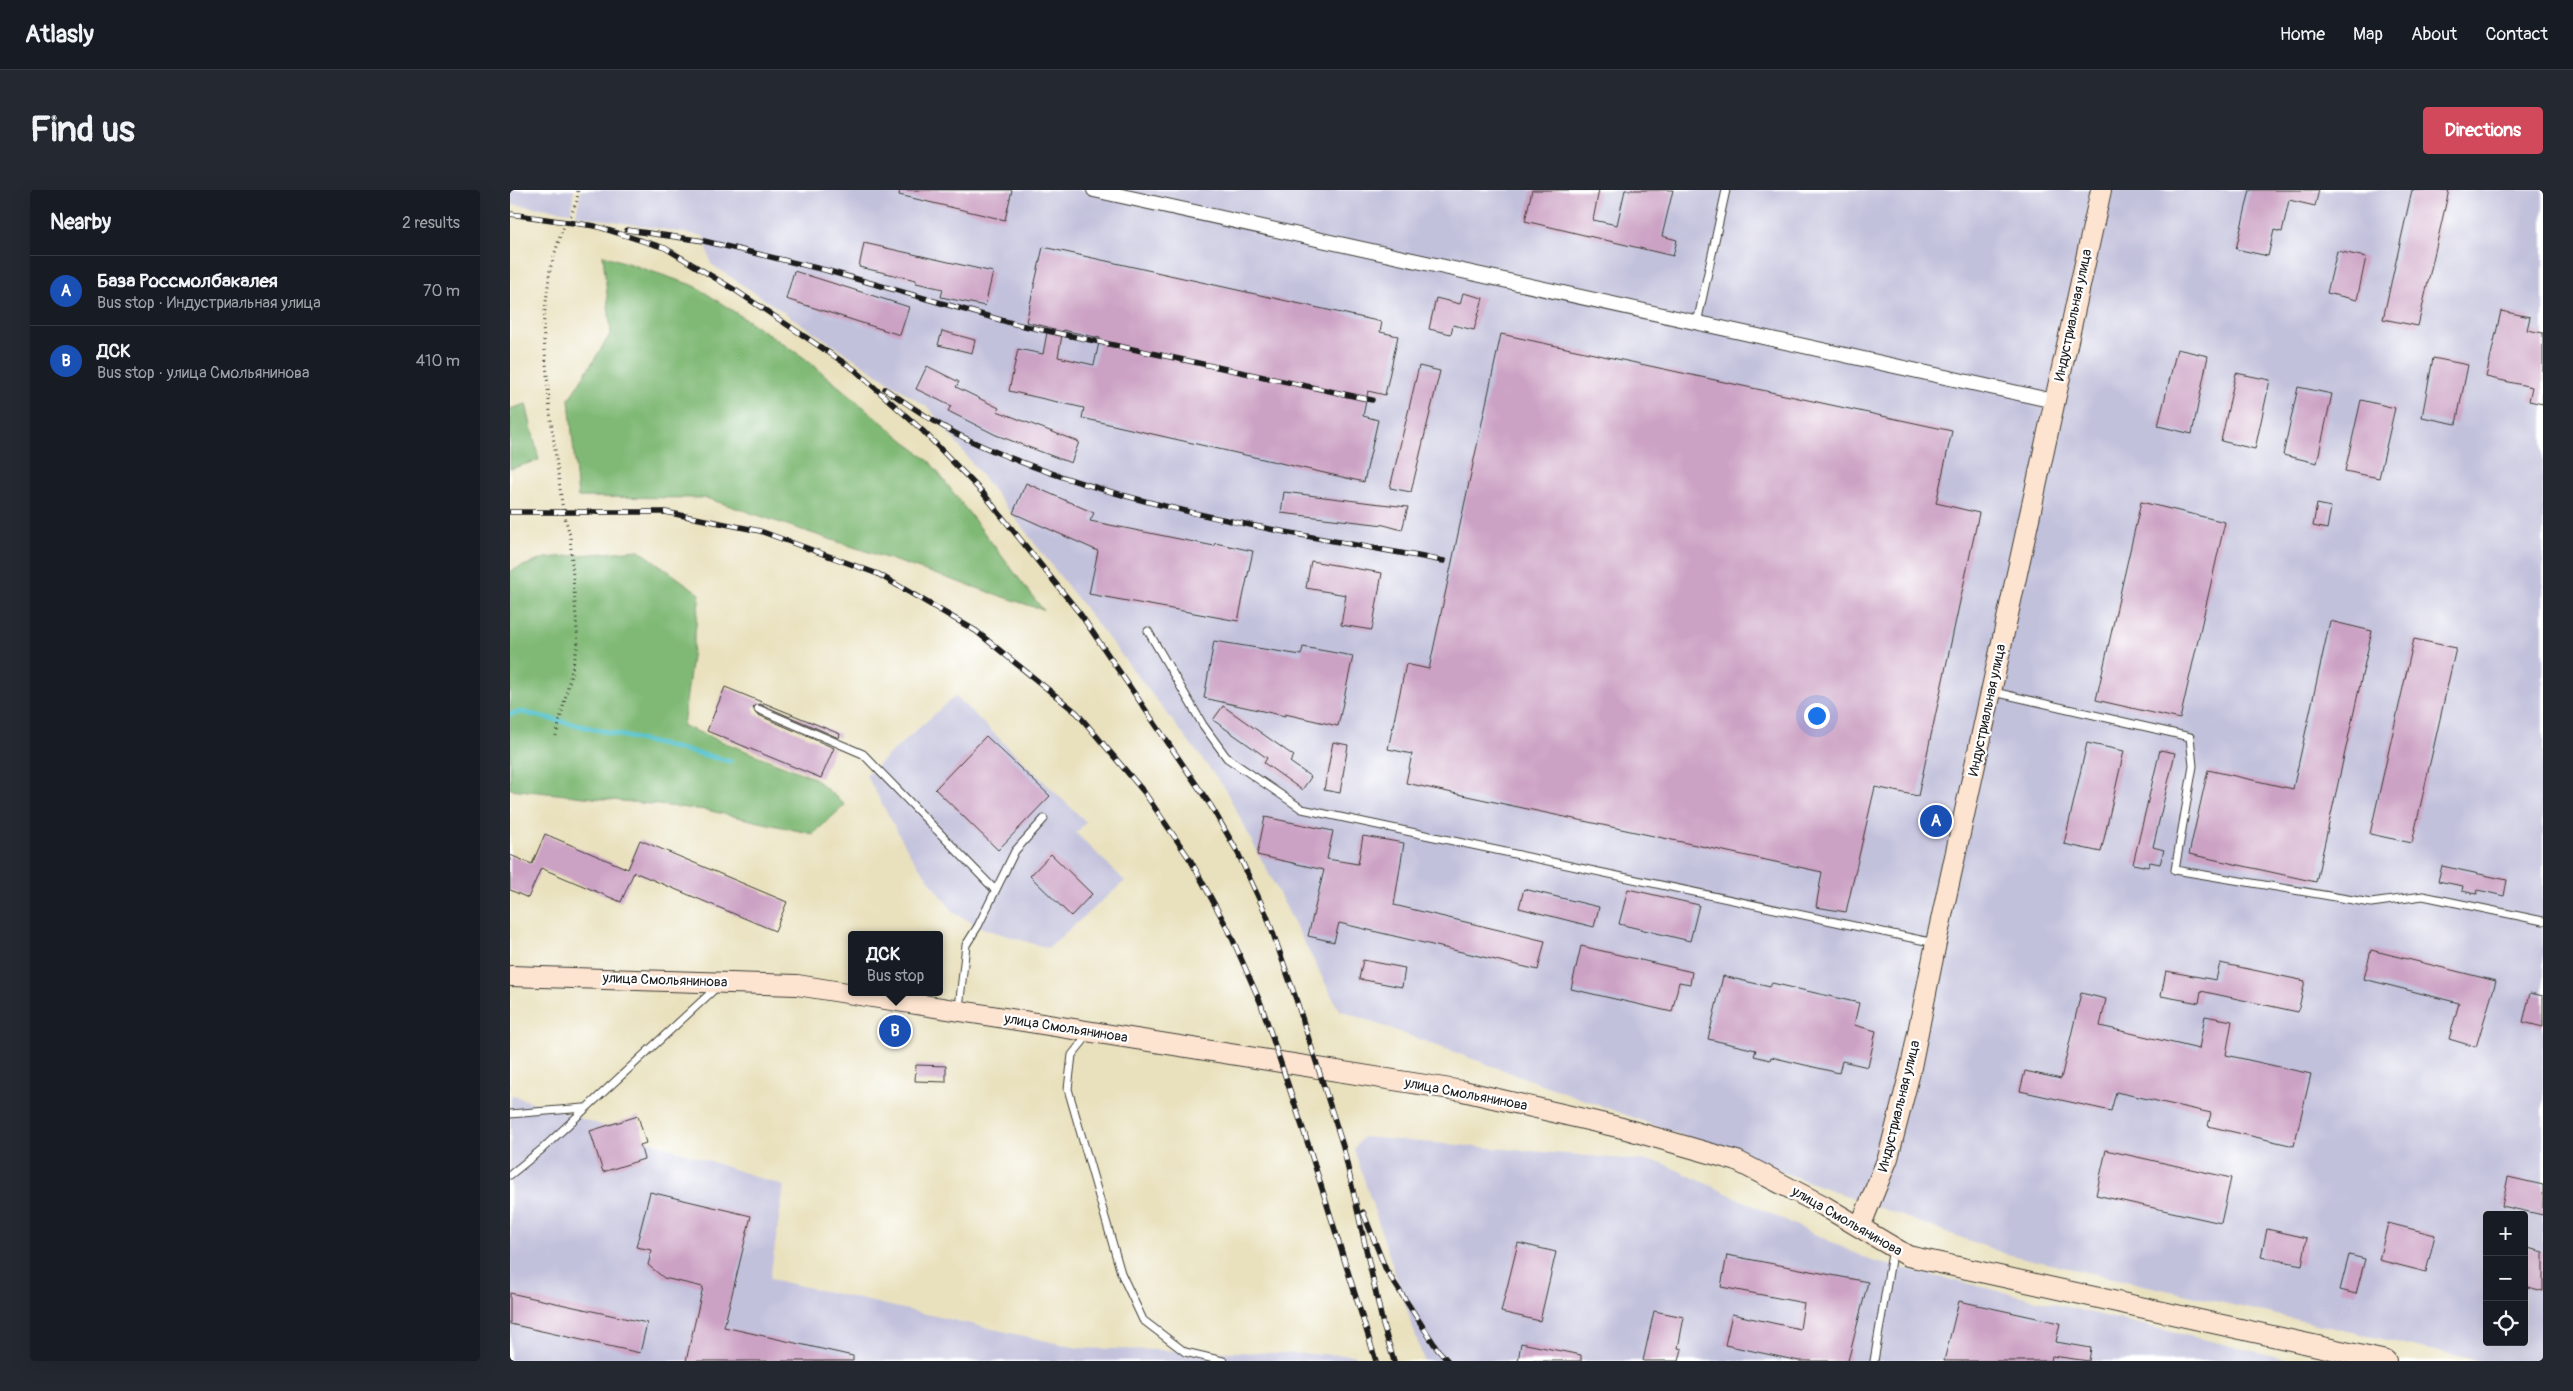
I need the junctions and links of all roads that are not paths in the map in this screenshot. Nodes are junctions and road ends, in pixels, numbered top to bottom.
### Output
1 (1094, 190) edge
2 (1726, 190) edge
3 (2101, 190) edge
4 (1698, 323) junction
5 (2054, 402) junction
6 (1148, 631) dead end
7 (1991, 691) junction
8 (758, 709) dead end
9 (1044, 819) dead end
10 (995, 890) junction
11 (2543, 922) edge
12 (1936, 943) junction
13 (510, 976) edge
14 (723, 982) junction
15 (848, 993) edge
16 (866, 996) edge
17 (959, 1011) junction
18 (1090, 1032) junction
19 (584, 1108) junction
20 (510, 1114) edge
21 (510, 1175) edge
22 (1860, 1227) junction
23 (1893, 1248) junction
24 (1223, 1361) edge
25 (1874, 1361) edge
26 (2386, 1361) edge

1 - 4 street
2 - 4 lane
3 - 5 street, Индустриальная улица
4 - 5 street
5 - 7 street, Индустриальная улица
6 - 12 lane
7 - 11 lane
7 - 12 street, Индустриальная улица
8 - 10 lane
9 - 10 lane
10 - 17 lane
12 - 22 street, Индустриальная улица
13 - 14 street, улица Смольянинова
14 - 15 street, улица Смольянинова
14 - 19 lane
16 - 17 street, улица Смольянинова
17 - 18 street, улица Смольянинова
18 - 22 street, улица Смольянинова
18 - 24 lane
19 - 20 lane
19 - 21 lane
22 - 23 street, улица Смольянинова
23 - 25 lane
23 - 26 street, улица Смольянинова

